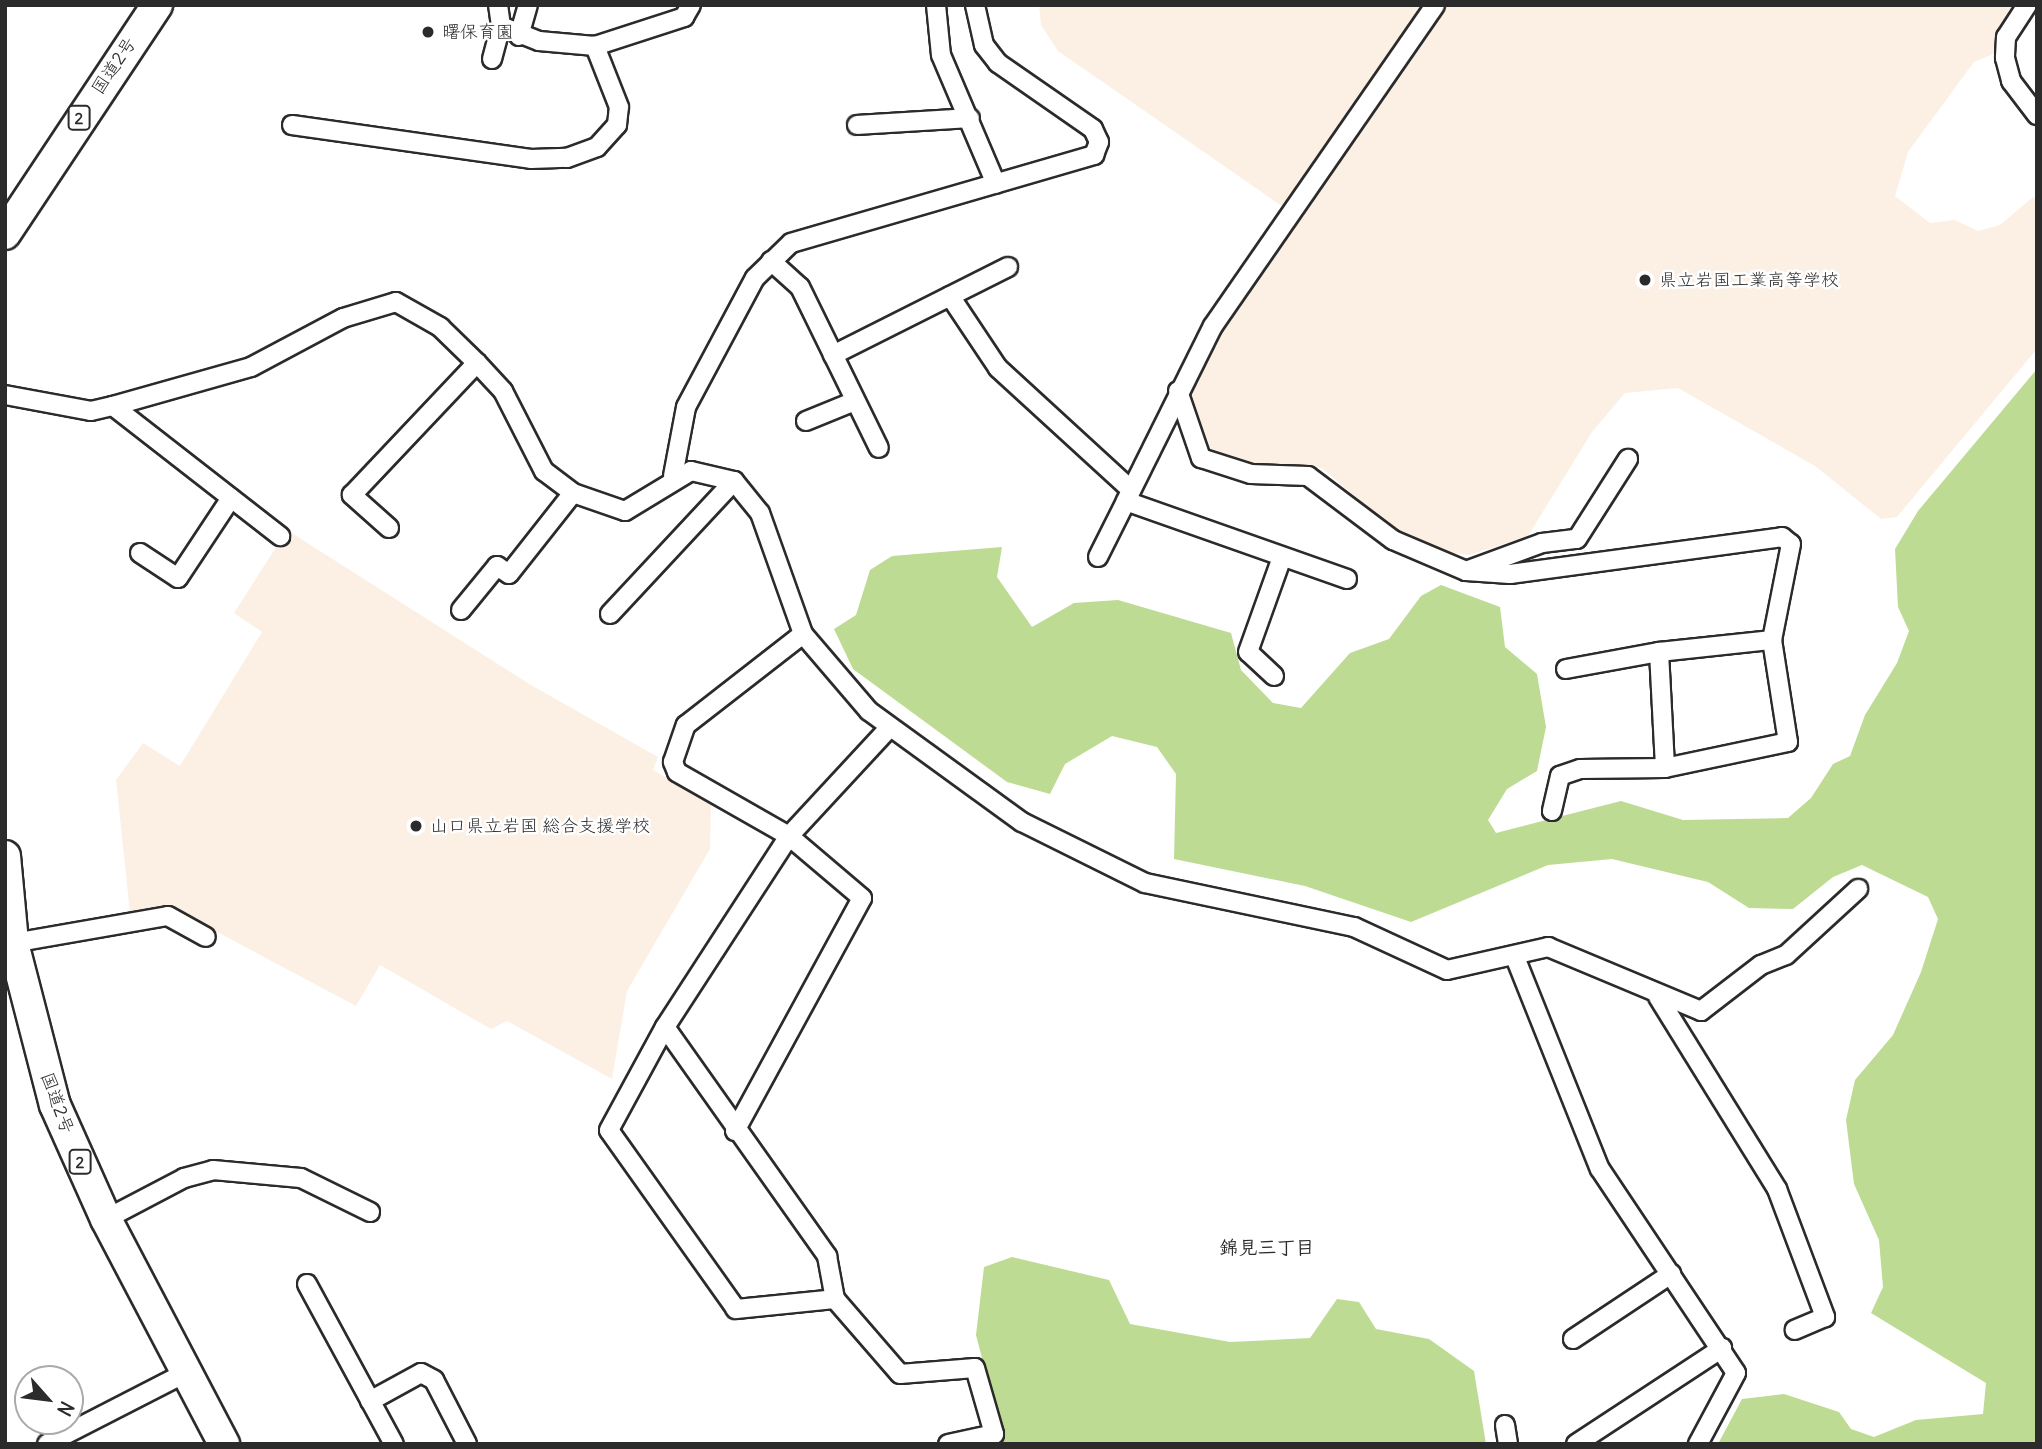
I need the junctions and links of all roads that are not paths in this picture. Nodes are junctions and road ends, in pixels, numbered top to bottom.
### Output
1 (157, 5) edge
2 (498, 5) edge
3 (528, 5) edge
4 (691, 5) edge
5 (936, 5) edge
6 (975, 5) edge
7 (1435, 5) edge
8 (2027, 5) edge
9 (501, 26) junction
10 (519, 36) junction
11 (595, 46) junction
12 (492, 59) dead end
13 (2037, 114) edge
14 (970, 118) junction
15 (292, 125) dead end
16 (857, 125) dead end
17 (996, 184) junction
18 (5, 234) edge
19 (771, 261) junction
20 (1008, 267) dead end
21 (950, 296) junction
22 (833, 355) junction
23 (477, 363) junction
24 (1178, 391) junction
25 (5, 395) edge
26 (855, 401) junction
27 (113, 406) junction
28 (806, 421) dead end
29 (878, 448) dead end
30 (1628, 459) dead end
31 (673, 476) junction
32 (734, 481) junction
33 (573, 493) junction
34 (1128, 495) junction
35 (231, 498) junction
36 (389, 528) dead end
37 (280, 536) dead end
38 (140, 553) dead end
39 (1098, 557) dead end
40 (1282, 557) junction
41 (1466, 571) junction
42 (1347, 579) dead end
43 (461, 610) dead end
44 (610, 614) dead end
45 (803, 634) junction
46 (1772, 640) junction
47 (1659, 652) junction
48 (1566, 668) dead end
49 (1274, 676) dead end
50 (889, 728) junction
51 (1665, 768) junction
52 (1552, 811) dead end
53 (789, 836) junction
54 (5, 856) edge
55 (1858, 889) dead end
56 (206, 937) dead end
57 (13, 943) junction
58 (1515, 957) junction
59 (1658, 997) junction
60 (665, 1027) junction
61 (735, 1131) junction
62 (369, 1212) dead end
63 (106, 1219) junction
64 (1671, 1274) junction
65 (307, 1284) dead end
66 (835, 1299) junction
67 (1795, 1330) dead end
68 (1573, 1339) dead end
69 (1722, 1348) junction
70 (187, 1372) junction
71 (370, 1401) junction
72 (1505, 1425) dead end
73 (47, 1444) edge
74 (224, 1444) edge
75 (394, 1444) edge
76 (467, 1444) edge
77 (948, 1444) edge
78 (1508, 1444) edge
79 (1576, 1444) edge
80 (1698, 1444) edge

1 - 18 highway, 国道2号 / 2
2 - 9 street
3 - 10 street
4 - 11 street
5 - 14 street
6 - 17 street
7 - 24 street
8 - 13 street
9 - 10 street
9 - 12 street
10 - 11 street
11 - 15 street
14 - 16 street
14 - 17 street
17 - 19 street
19 - 22 street
19 - 31 street
20 - 21 street
21 - 22 street
21 - 34 street
22 - 26 street
23 - 27 street
23 - 33 street
23 - 36 street
24 - 34 street
24 - 41 street
25 - 27 street
26 - 28 street
26 - 29 street
27 - 35 street
30 - 41 street
31 - 32 street
31 - 33 street
32 - 44 street
32 - 45 street
33 - 43 street
34 - 39 street
34 - 40 street
35 - 37 street
35 - 38 street
40 - 42 street
40 - 49 street
41 - 46 street
45 - 50 street
45 - 53 street
46 - 47 street
46 - 51 street
47 - 48 street
47 - 51 street
50 - 53 street
50 - 58 street
51 - 52 street
53 - 60 street
53 - 61 street
54 - 57 highway, 国道2号 / 2
55 - 59 street
56 - 57 street
57 - 63 highway, 国道2号 / 2
58 - 59 street
58 - 64 street
59 - 67 street
60 - 61 street
60 - 66 street
61 - 66 street
62 - 63 street
63 - 70 highway, 国道2号 / 2
64 - 68 street
64 - 69 street
65 - 71 street
66 - 77 street
69 - 79 street
69 - 80 street
70 - 73 street
70 - 74 highway, 国道2号 / 2
71 - 75 street
71 - 76 street
72 - 78 street

